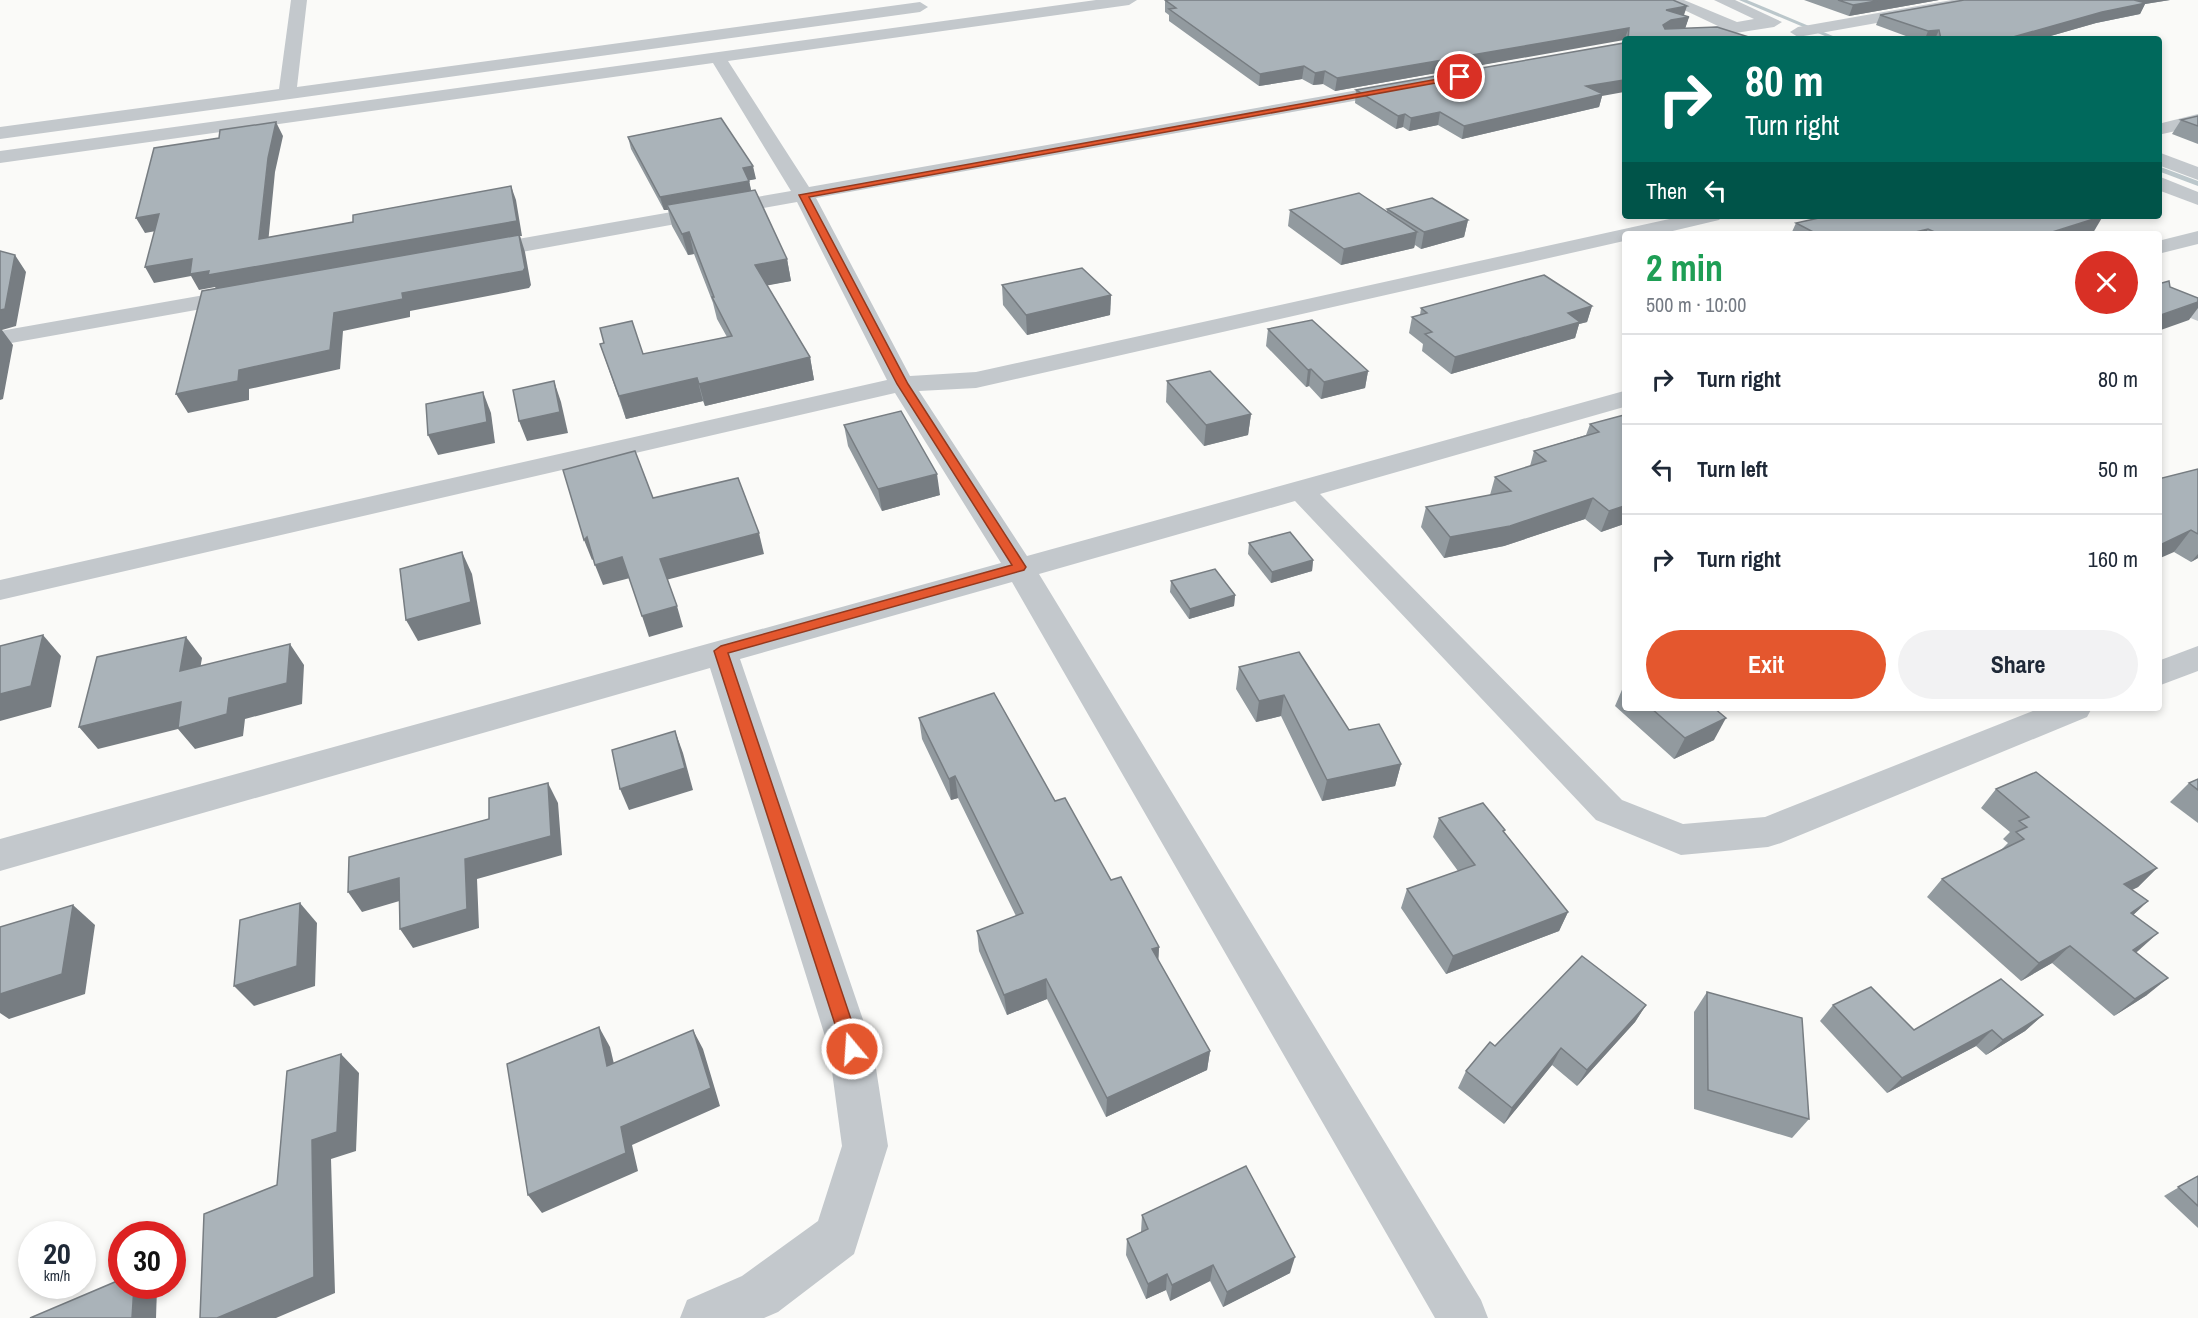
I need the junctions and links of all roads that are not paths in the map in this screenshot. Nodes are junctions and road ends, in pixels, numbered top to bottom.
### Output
1 (299, 0) edge
2 (1129, 0) edge
3 (1671, 0) edge
4 (1722, 0) edge
5 (1978, 0) edge
6 (937, 5) dead end
7 (1800, 13) dead end
8 (1772, 21) junction
9 (1832, 26) junction
10 (1734, 27) junction
11 (1798, 32) junction
12 (1685, 36) edge
13 (1807, 36) edge
14 (1857, 36) edge
15 (718, 58) junction
16 (1413, 85) edge
17 (288, 92) junction
18 (2198, 120) edge
19 (2162, 129) edge
20 (0, 133) edge
21 (0, 157) edge
22 (2162, 160) edge
23 (2198, 174) edge
24 (2162, 184) edge
25 (804, 195) junction
26 (2198, 199) edge
27 (1698, 219) edge
28 (1644, 231) edge
29 (1622, 235) edge
30 (2198, 237) edge
31 (2162, 247) edge
32 (456, 257) edge
33 (269, 290) edge
34 (2162, 298) edge
35 (2198, 314) edge
36 (0, 338) edge
37 (903, 384) junction
38 (1622, 400) edge
39 (1300, 490) junction
40 (1019, 567) junction
41 (0, 590) edge
42 (721, 651) junction
43 (2198, 658) edge
44 (2162, 672) edge
45 (2067, 711) edge
46 (0, 855) edge
47 (705, 1318) edge
48 (1463, 1318) edge

1 - 17 street
2 - 15 street
3 - 10 street
4 - 8 street
5 - 9 street
6 - 17 street
7 - 9 street
8 - 10 street
8 - 11 street
9 - 11 street
9 - 14 street
10 - 12 street
11 - 13 street
15 - 21 street
15 - 25 street
16 - 25 street
17 - 20 street
18 - 19 street
22 - 23 street
24 - 26 street
25 - 32 street
25 - 37 street
27 - 28 street
29 - 37 street
30 - 31 street
33 - 36 street
34 - 35 street
37 - 40 street
37 - 41 street
38 - 39 street
39 - 40 street
39 - 45 street
40 - 42 street
40 - 48 street
42 - 46 street
42 - 47 street
43 - 44 street

